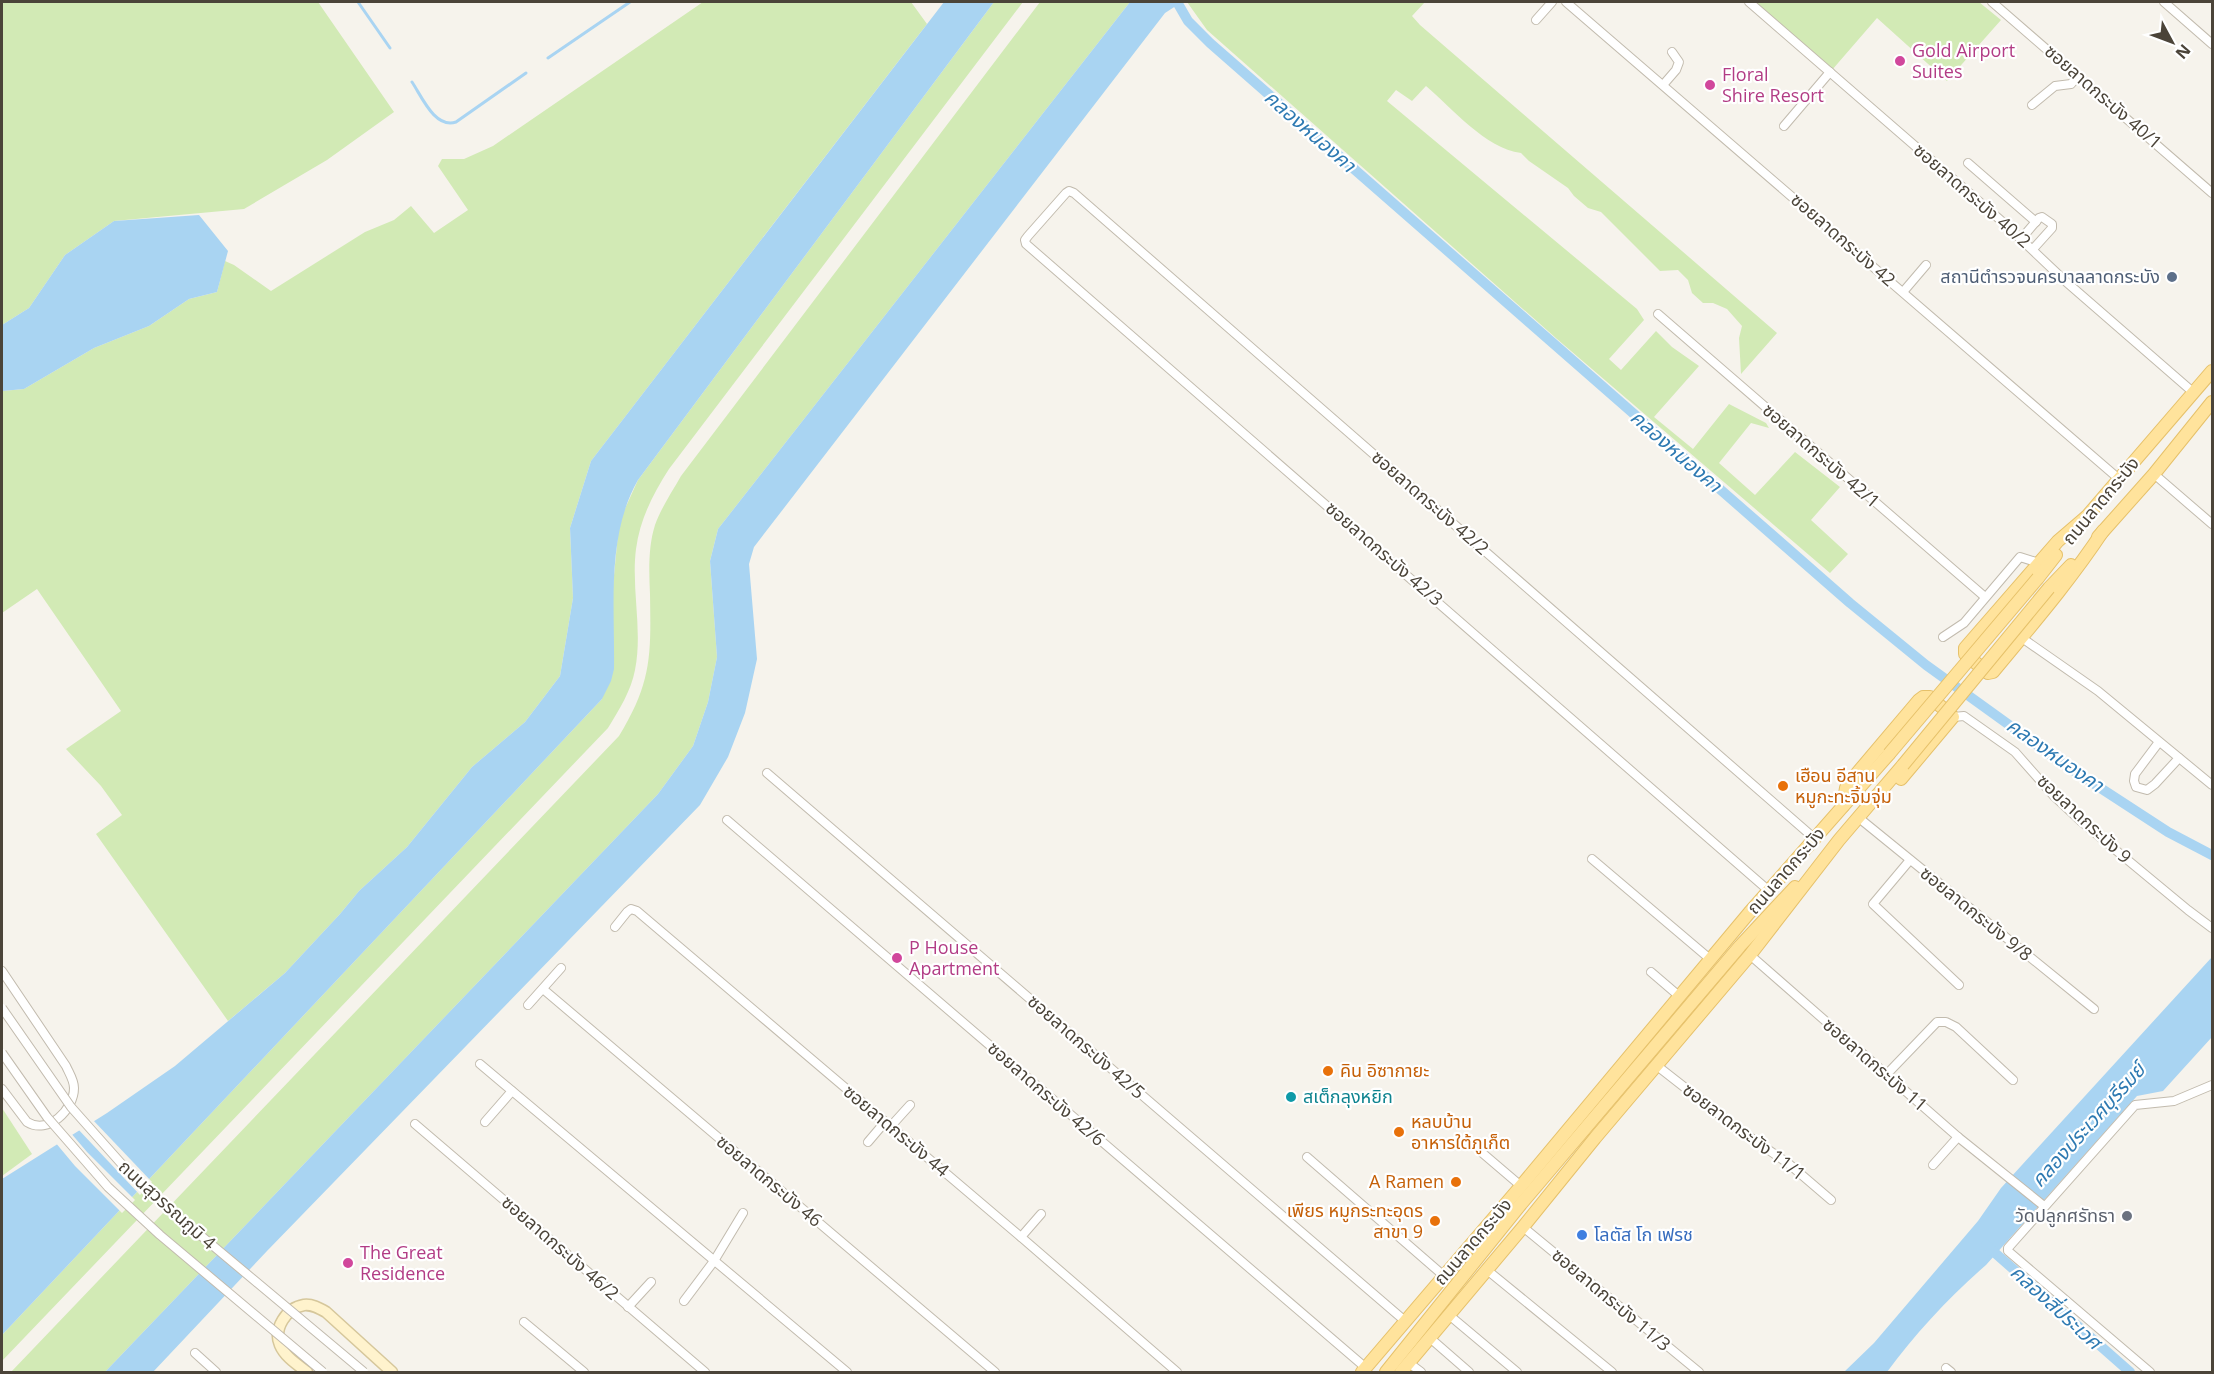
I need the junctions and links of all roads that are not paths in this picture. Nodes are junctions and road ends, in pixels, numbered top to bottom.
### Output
1 (1552, 2) edge
2 (1749, 2) edge
3 (1992, 2) edge
4 (2164, 2) edge
5 (1573, 4) edge
6 (1536, 20) dead end
7 (2212, 44) edge
8 (1672, 52) dead end
9 (1830, 72) junction
10 (2078, 76) junction
11 (1663, 85) junction
12 (2032, 105) dead end
13 (1784, 126) dead end
14 (1968, 163) dead end
15 (2212, 193) edge
16 (1048, 214) joint
17 (2036, 222) junction
18 (2021, 239) junction
19 (2033, 249) junction
20 (1926, 265) dead end
21 (1903, 292) junction
22 (1658, 314) dead end
23 (2212, 371) edge
24 (2194, 393) junction
25 (2212, 402) edge
26 (2154, 474) junction
27 (2119, 479) junction
28 (2086, 517) junction
29 (2212, 524) edge
30 (2103, 531) junction
31 (2039, 563) junction
32 (1984, 597) junction
33 (1943, 637) dead end
34 (2022, 638) junction
35 (1953, 717) junction
36 (2159, 742) junction
37 (2179, 758) junction
38 (767, 773) dead end
39 (2212, 785) edge
40 (1843, 806) junction
41 (1861, 815) junction
42 (727, 820) dead end
43 (1814, 838) junction
44 (1839, 840) junction
45 (1592, 859) dead end
46 (1910, 860) junction
47 (1768, 890) junction
48 (615, 927) dead end
49 (2212, 928) edge
50 (1750, 955) junction
51 (1710, 959) junction
52 (561, 968) dead end
53 (2, 971) edge
54 (1651, 972) dead end
55 (1959, 985) dead end
56 (543, 989) junction
57 (1679, 996) junction
58 (528, 1005) dead end
59 (2, 1008) edge
60 (2094, 1009) dead end
61 (2, 1053) edge
62 (480, 1064) dead end
63 (1656, 1065) junction
64 (1886, 1075) junction
65 (2013, 1080) dead end
66 (2212, 1085) edge
67 (2, 1089) edge
68 (512, 1091) junction
69 (910, 1105) dead end
70 (485, 1122) dead end
71 (415, 1124) dead end
72 (888, 1124) junction
73 (1958, 1137) junction
74 (868, 1142) dead end
75 (1480, 1151) dead end
76 (1307, 1157) dead end
77 (1933, 1165) dead end
78 (1521, 1186) junction
79 (1831, 1200) dead end
80 (1506, 1203) junction
81 (2041, 1204) junction
82 (743, 1213) dead end
83 (1041, 1214) dead end
84 (1523, 1227) junction
85 (1021, 1237) junction
86 (714, 1261) junction
87 (1487, 1270) junction
88 (1444, 1276) junction
89 (651, 1282) dead end
90 (684, 1301) dead end
91 (628, 1307) junction
92 (1449, 1315) junction
93 (524, 1322) dead end
94 (1405, 1322) junction
95 (1430, 1338) junction
96 (195, 1353) dead end
97 (1405, 1368) edge
98 (1368, 1371) edge
99 (216, 1372) edge
100 (307, 1372) edge
101 (323, 1372) edge
102 (364, 1372) edge
103 (392, 1372) edge
104 (584, 1372) edge
105 (705, 1372) edge
106 (847, 1372) edge
107 (995, 1372) edge
108 (1177, 1372) edge
109 (1386, 1372) edge
110 (1421, 1372) edge
111 (1469, 1372) edge
112 (1517, 1372) edge
113 (1612, 1372) edge
114 (1698, 1372) edge
115 (2150, 1372) edge

1 - 6 street
2 - 9 street, ซอยลาดกระบัง 40/2
3 - 10 street, ซอยลาดกระบัง 40/1
4 - 7 street
5 - 11 street, ซอยลาดกระบัง 42
8 - 11 street
9 - 13 street
9 - 18 street, ซอยลาดกระบัง 40/2
10 - 12 street
10 - 15 street, ซอยลาดกระบัง 40/1
11 - 21 street, ซอยลาดกระบัง 42
14 - 17 street
16 - 43 street, ซอยลาดกระบัง 42/2
16 - 47 street, ซอยลาดกระบัง 42/3
17 - 18 street
17 - 19 street
18 - 19 street, ซอยลาดกระบัง 40/2
19 - 24 street, ซอยลาดกระบัง 40/2
20 - 21 street
21 - 27 street, ซอยลาดกระบัง 42
22 - 32 street, ซอยลาดกระบัง 42/1
23 - 24 main road, ถนนลาดกระบัง
24 - 27 main road, ถนนลาดกระบัง
25 - 26 main road, ถนนลาดกระบัง
26 - 29 street
26 - 30 main road, ถนนลาดกระบัง
27 - 28 main road, ถนนลาดกระบัง
28 - 31 main road
28 - 40 main road, ถนนลาดกระบัง, bridge
30 - 34 main road
30 - 41 main road, ถนนลาดกระบัง, bridge
31 - 32 street
31 - 34 main road
32 - 33 street
34 - 36 street
35 - 40 main road
35 - 41 main road
35 - 49 street, ซอยลาดกระบัง 9
36 - 37 street
36 - 37 street
37 - 39 street
38 - 94 street, ซอยลาดกระบัง 42/5
40 - 43 main road, ถนนลาดกระบัง
41 - 44 main road, ถนนลาดกระบัง
41 - 46 street, ซอยลาดกระบัง 9/8
42 - 98 street, ซอยลาดกระบัง 42/6
43 - 47 main road, ถนนลาดกระบัง
44 - 50 main road, ถนนลาดกระบัง
44 - 109 main road
45 - 51 street
46 - 55 street
46 - 60 street, ซอยลาดกระบัง 9/8
47 - 51 main road, ถนนลาดกระบัง
48 - 72 street, ซอยลาดกระบัง 44
50 - 63 main road, ถนนลาดกระบัง
50 - 64 street, ซอยลาดกระบัง 11
51 - 57 main road, ถนนลาดกระบัง
52 - 56 street
53 - 67 street
54 - 57 street
56 - 58 street
56 - 107 street, ซอยลาดกระบัง 46
57 - 78 main road, ถนนลาดกระบัง
59 - 102 street, ถนนสุวรรณภูมิ 4, bridge
61 - 101 street, ถนนสุวรรณภูมิ 4, bridge
62 - 68 street
63 - 79 street, ซอยลาดกระบัง 11/1
63 - 84 main road, ถนนลาดกระบัง
64 - 65 street
64 - 73 street, ซอยลาดกระบัง 11
66 - 81 street
68 - 70 street
68 - 86 street
69 - 72 street
71 - 91 street, ซอยลาดกระบัง 46/2
72 - 74 street
72 - 85 street, ซอยลาดกระบัง 44
73 - 77 street
73 - 81 street, ซอยลาดกระบัง 11
75 - 78 street
76 - 88 street
78 - 80 main road, ถนนลาดกระบัง
80 - 88 main road, ถนนลาดกระบัง
80 - 98 main road
81 - 115 street
82 - 86 street
83 - 85 street
84 - 87 main road, ถนนลาดกระบัง
84 - 114 street, ซอยลาดกระบัง 11/3
85 - 108 street, ซอยลาดกระบัง 44
86 - 90 street
86 - 106 street
87 - 92 main road, ถนนลาดกระบัง
87 - 113 street
88 - 94 main road, ถนนลาดกระบัง
89 - 91 street
91 - 105 street, ซอยลาดกระบัง 46/2
92 - 95 main road, ถนนลาดกระบัง
92 - 112 street
93 - 104 street
94 - 98 main road, ถนนลาดกระบัง
95 - 97 main road, ถนนลาดกระบัง
95 - 111 street
96 - 99 street
97 - 110 street
100 - 103 street

